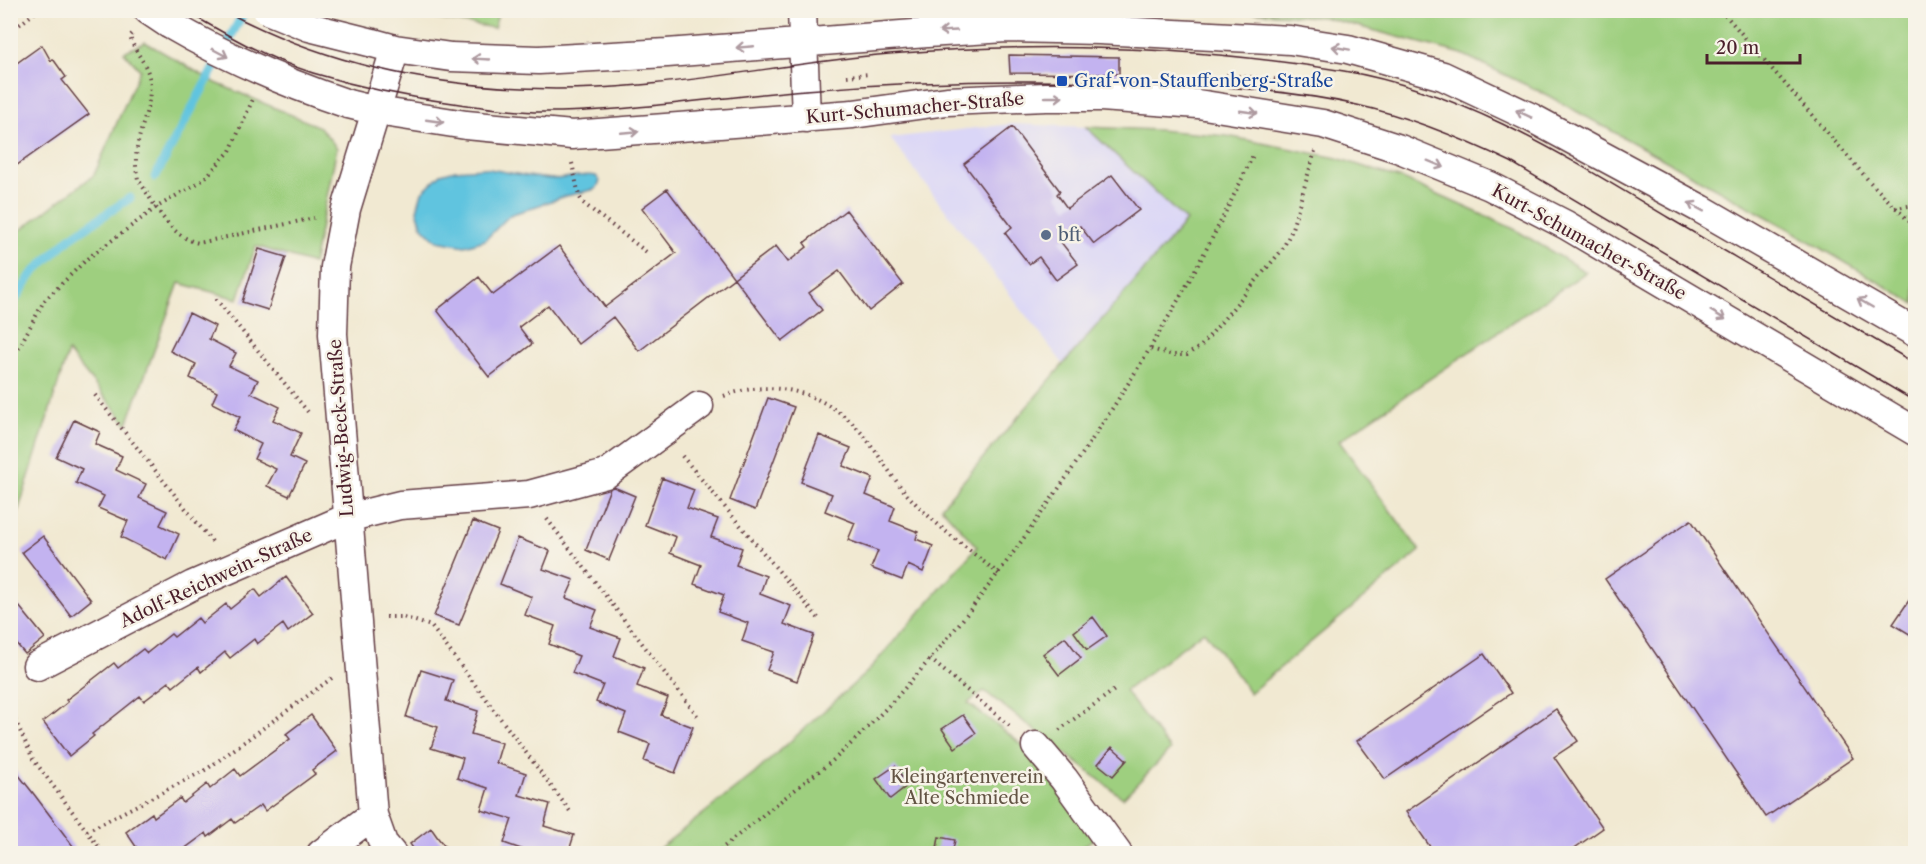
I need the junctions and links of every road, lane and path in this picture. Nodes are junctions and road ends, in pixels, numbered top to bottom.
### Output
1 (38, 10) edge
2 (267, 10) edge
3 (802, 10) edge
4 (1721, 10) edge
5 (150, 22) edge
6 (10, 32) edge
7 (804, 42) junction
8 (384, 46) junction
9 (870, 74) dead end
10 (1218, 75) dead end
11 (847, 76) dead end
12 (1284, 80) dead end
13 (377, 111) junction
14 (806, 118) junction
15 (244, 122) dead end
16 (1323, 124) junction
17 (1253, 155) dead end
18 (572, 164) dead end
19 (1916, 205) edge
20 (157, 207) junction
21 (1895, 208) junction
22 (346, 209) junction
23 (1916, 228) edge
24 (649, 254) dead end
25 (216, 299) dead end
26 (1916, 333) edge
27 (1150, 349) junction
28 (10, 364) edge
29 (95, 395) dead end
30 (699, 406) joint
31 (340, 427) junction
32 (662, 432) junction
33 (1916, 432) edge
34 (528, 495) junction
35 (347, 518) junction
36 (233, 568) junction
37 (999, 574) junction
38 (356, 616) junction
39 (819, 619) dead end
40 (359, 658) junction
41 (930, 659) junction
42 (37, 666) dead end
43 (1116, 689) dead end
44 (10, 709) edge
45 (700, 719) dead end
46 (1036, 746) junction
47 (572, 814) dead end
48 (373, 815) junction
49 (87, 831) junction
50 (104, 854) edge
51 (321, 854) edge
52 (392, 854) edge
53 (715, 854) edge
54 (1118, 854) edge

1 - 6 path
2 - 8 street, bridge
3 - 7 street
4 - 21 path
5 -> 13 street, Kurt-Schumacher-Straße, bridge
5 - 20 path
7 -> 8 street
7 - 14 street
26 -> 7 street
8 - 13 street, Ludwig-Beck-Straße
9 - 11 path
10 - 12 path
13 -> 14 street, Kurt-Schumacher-Straße
13 - 22 street, Ludwig-Beck-Straße
14 -> 16 street, Kurt-Schumacher-Straße
15 - 20 path
16 - 27 path
16 -> 33 street, Kurt-Schumacher-Straße
17 - 27 path
18 - 24 path
19 - 21 path
20 - 22 path
20 - 28 path
21 - 23 path
22 - 31 street, Ludwig-Beck-Straße
25 - 31 path
27 - 37 path
29 - 36 path
30 - 32 street, Adolf-Reichwein-Straße
30 - 37 path
31 - 35 street, Ludwig-Beck-Straße
32 - 34 street, Adolf-Reichwein-Straße
32 - 39 path
34 - 35 street, Adolf-Reichwein-Straße
34 - 45 path
35 - 36 street, Adolf-Reichwein-Straße
35 - 38 street, Ludwig-Beck-Straße
36 - 42 street, Adolf-Reichwein-Straße
37 - 41 path
38 - 40 street, Ludwig-Beck-Straße
38 - 47 path
40 - 48 street, Ludwig-Beck-Straße
40 - 49 path
41 - 46 path
41 - 53 path
43 - 46 path
44 - 49 path
46 - 54 street
48 - 51 street
48 - 52 street, Ludwig-Beck-Straße
49 - 50 path

